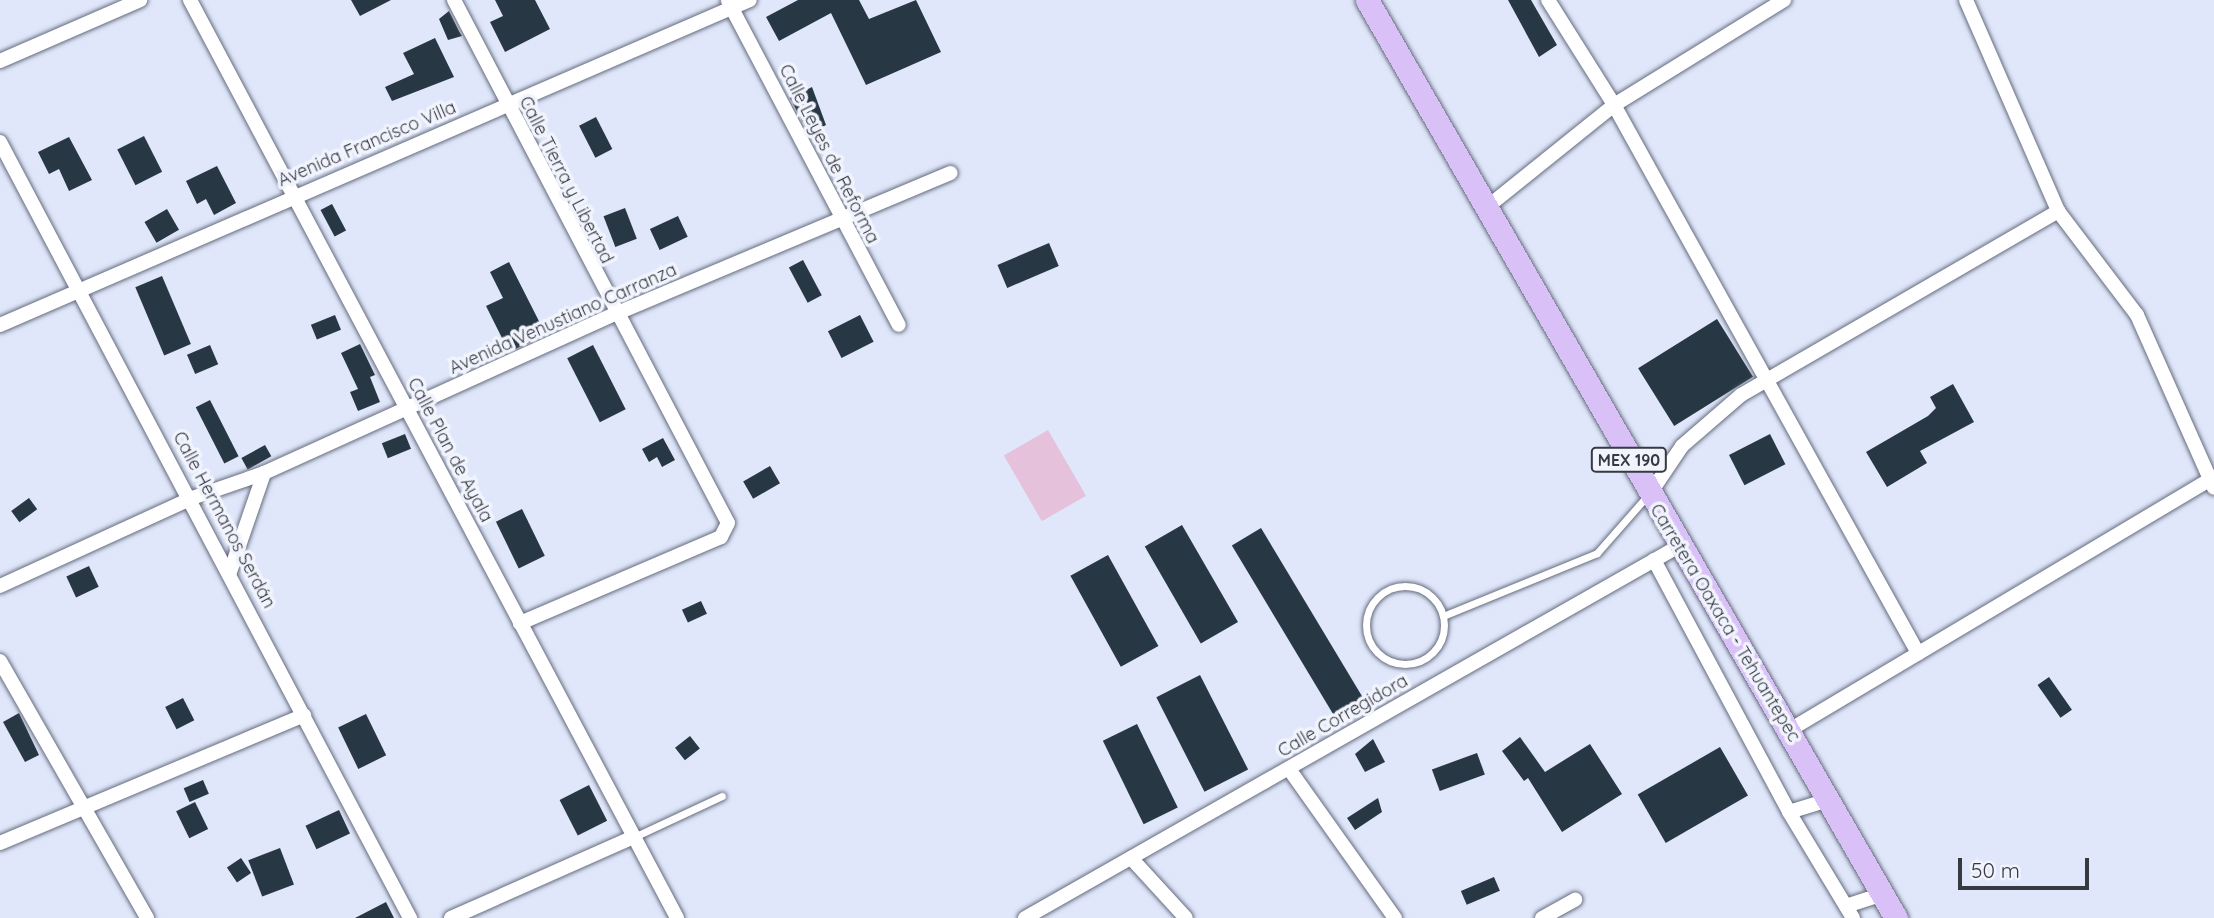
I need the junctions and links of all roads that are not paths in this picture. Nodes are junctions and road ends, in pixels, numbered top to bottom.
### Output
1 (140, 0) edge
2 (190, 0) edge
3 (454, 0) edge
4 (750, 0) edge
5 (1367, 0) edge
6 (1548, 0) edge
7 (1784, 0) edge
8 (1966, 0) edge
9 (729, 4) edge
10 (0, 61) edge
11 (1614, 105) junction
12 (506, 106) junction
13 (0, 142) edge
14 (951, 173) dead end
15 (291, 198) junction
16 (1486, 208) junction
17 (2057, 211) junction
18 (841, 220) junction
19 (79, 290) junction
20 (615, 314) junction
21 (0, 325) edge
22 (899, 325) dead end
23 (1768, 379) junction
24 (408, 411) junction
25 (264, 473) junction
26 (2212, 481) edge
27 (1649, 495) junction
28 (192, 498) junction
29 (1679, 546) junction
30 (1654, 560) junction
31 (230, 572) junction
32 (0, 586) edge
33 (1443, 616) junction
34 (520, 623) junction
35 (1918, 653) junction
36 (0, 661) edge
37 (304, 715) junction
38 (1788, 731) junction
39 (1289, 769) junction
40 (722, 796) dead end
41 (1828, 800) junction
42 (85, 809) junction
43 (1789, 812) junction
44 (634, 838) junction
45 (0, 843) edge
46 (1130, 859) junction
47 (1882, 894) junction
48 (1575, 900) dead end
49 (1849, 912) edge
50 (147, 918) edge
51 (410, 918) edge
52 (453, 918) edge
53 (677, 918) edge
54 (1025, 918) edge
55 (1186, 918) edge
56 (1395, 918) edge
57 (1542, 918) edge
58 (1895, 918) edge

1 - 10 street
2 - 15 street, Calle Plan de Ayala
3 - 12 street, Calle Tierra y Libertad
4 - 9 street, Avenida Francisco Villa
5 - 16 main road, Carretera Oaxaca - Tehuantepec / MEX 190
6 - 11 street
7 - 11 street
8 - 17 street
9 - 12 street, Avenida Francisco Villa
9 - 18 street, Calle Leyes de Reforma
11 - 16 street
11 - 23 street
12 - 15 street, Avenida Francisco Villa
12 - 20 street, Calle Tierra y Libertad
13 - 19 street, Calle Hermanos Serdán
14 - 18 street, Avenida Venustiano Carranza
15 - 19 street, Avenida Francisco Villa
15 - 24 street, Calle Plan de Ayala
16 - 27 main road, Carretera Oaxaca - Tehuantepec / MEX 190
17 - 23 street
17 - 26 street
18 - 20 street, Avenida Venustiano Carranza
18 - 22 street, Calle Leyes de Reforma
19 - 21 street, Avenida Francisco Villa
19 - 28 street, Calle Hermanos Serdán
20 - 24 street, Avenida Venustiano Carranza
20 - 34 street, Calle Tierra y Libertad
23 - 27 street
23 - 35 street
24 - 25 street, Avenida Venustiano Carranza
24 - 34 street, Calle Plan de Ayala
25 - 28 street, Avenida Venustiano Carranza
25 - 31 street
26 - 35 street
27 - 29 main road, Carretera Oaxaca - Tehuantepec / MEX 190
27 - 33 lane
28 - 31 street, Calle Hermanos Serdán
28 - 32 street, Avenida Venustiano Carranza
29 - 30 street, Calle Corregidora
29 - 38 main road, Carretera Oaxaca - Tehuantepec / MEX 190
30 - 39 street, Calle Corregidora
30 - 43 street
31 - 37 street, Calle Hermanos Serdán
33 - 33 lane
34 - 44 street, Calle Plan de Ayala
35 - 38 street
36 - 42 street
37 - 42 street
37 - 51 street, Calle Hermanos Serdán
38 - 41 main road, Carretera Oaxaca - Tehuantepec / MEX 190
39 - 46 street, Calle Corregidora
39 - 56 street
40 - 44 lane
41 - 43 street
41 - 47 main road, Carretera Oaxaca - Tehuantepec / MEX 190
42 - 45 street
42 - 50 street
43 - 49 street
44 - 52 street
44 - 53 street, Calle Plan de Ayala
46 - 54 street, Calle Corregidora
46 - 55 street
47 - 49 street
47 - 58 main road, Carretera Oaxaca - Tehuantepec / MEX 190
48 - 57 street

